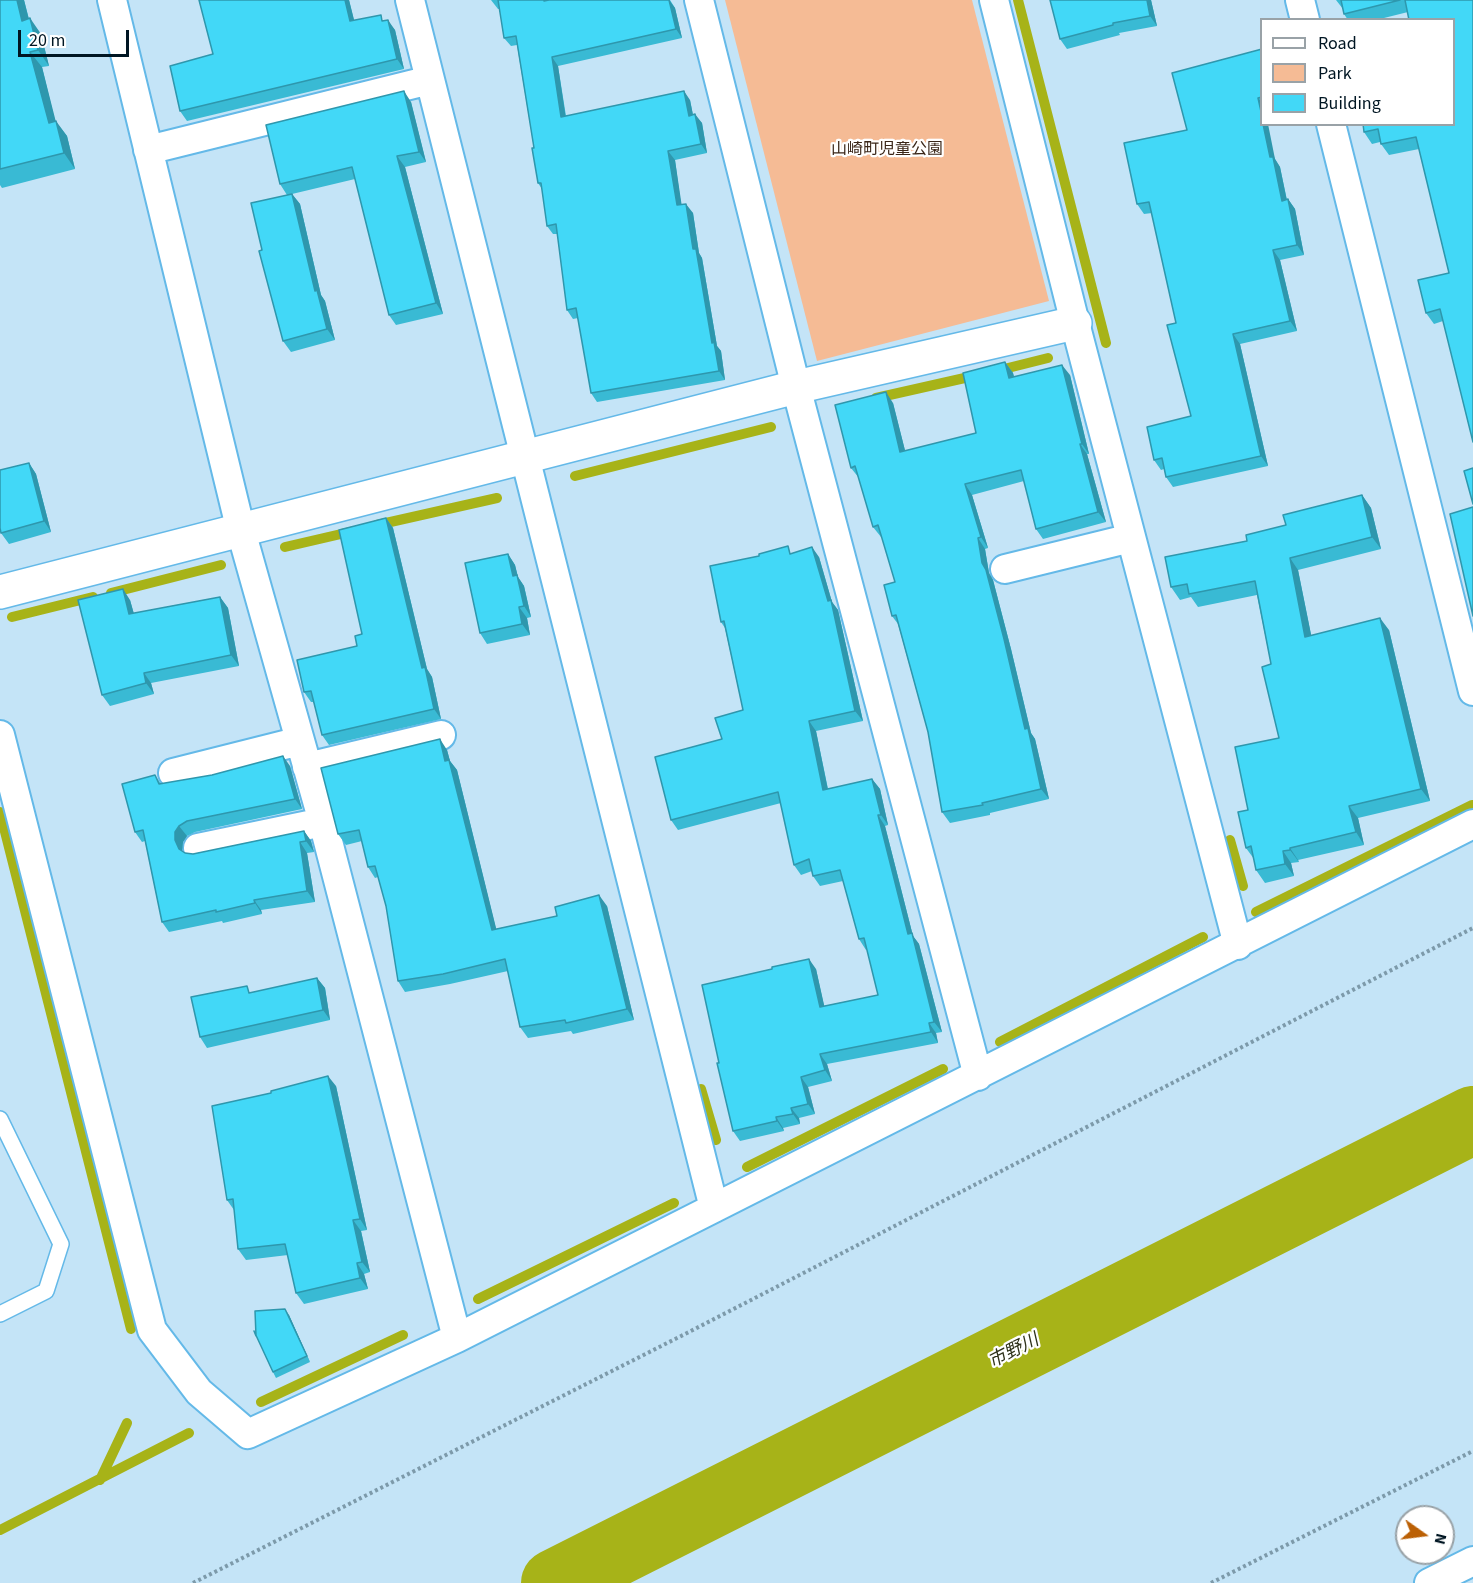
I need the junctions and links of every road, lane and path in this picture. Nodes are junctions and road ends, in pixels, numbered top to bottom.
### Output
1 (112, 0) edge
2 (410, 0) edge
3 (699, 0) edge
4 (994, 0) edge
5 (1300, 0) edge
6 (1304, 18) edge
7 (430, 80) junction
8 (1332, 126) edge
9 (148, 150) junction
10 (1075, 322) junction
11 (796, 387) junction
12 (525, 456) junction
13 (241, 531) junction
14 (1131, 538) junction
15 (1005, 569) dead end
16 (0, 592) edge
17 (1473, 691) edge
18 (0, 735) edge
19 (441, 735) dead end
20 (304, 754) junction
21 (173, 773) dead end
22 (323, 822) junction
23 (1473, 824) edge
24 (198, 848) dead end
25 (1473, 928) edge
26 (1238, 945) junction
27 (978, 1076) junction
28 (0, 1119) edge
29 (714, 1208) junction
30 (0, 1314) edge
31 (458, 1338) junction
32 (1473, 1451) edge
33 (1473, 1561) edge
34 (194, 1583) edge
35 (1211, 1583) edge
36 (1430, 1583) edge

1 - 9 street
2 - 7 street
3 - 11 street
4 - 10 street
5 - 6 street
7 - 9 street
7 - 12 street
8 - 17 street
9 - 13 street
10 - 11 street
10 - 14 street
11 - 12 street
11 - 27 street
12 - 13 street
12 - 29 street
13 - 16 street
13 - 20 street
14 - 15 street
14 - 26 street
18 - 31 street
19 - 20 street
20 - 21 street
20 - 22 street
22 - 24 street
22 - 31 street
23 - 26 street
25 - 34 path
26 - 27 street
27 - 29 street
28 - 30 lane
29 - 31 street
32 - 35 path
33 - 36 street

